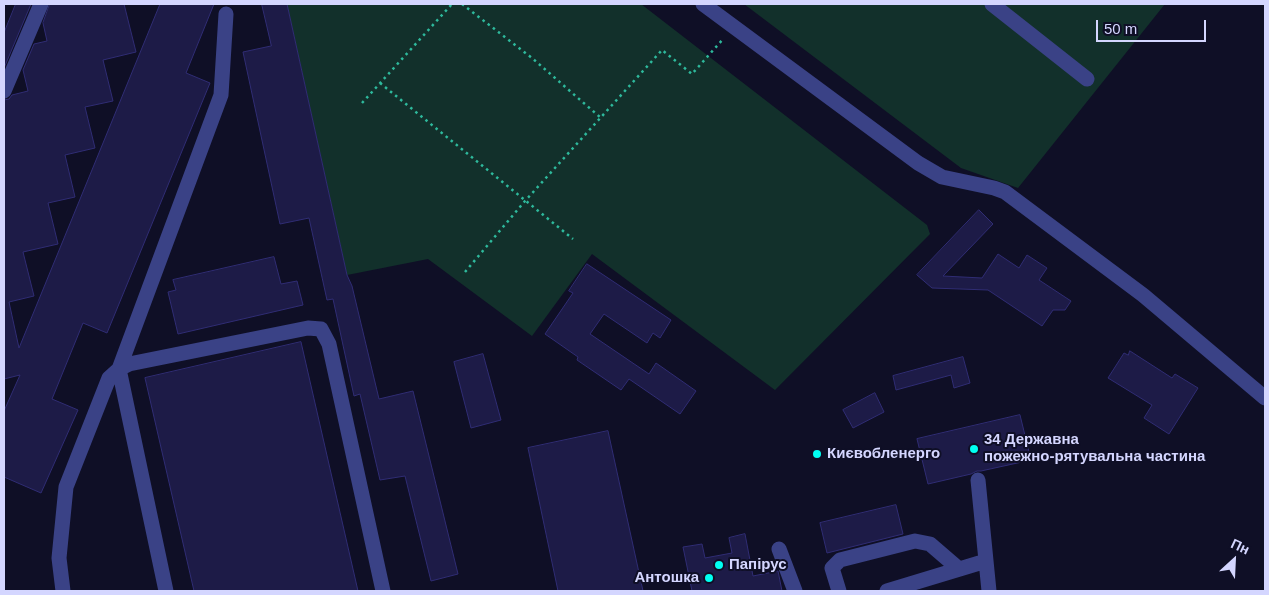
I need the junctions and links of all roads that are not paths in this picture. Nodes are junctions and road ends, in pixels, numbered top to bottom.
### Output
1 (41, 4) edge
2 (703, 4) edge
3 (992, 4) edge
4 (226, 14) dead end
5 (1088, 79) dead end
6 (4, 91) edge
7 (119, 369) junction
8 (1265, 398) edge
9 (978, 480) dead end
10 (779, 549) dead end
11 (986, 561) junction
12 (959, 569) junction
13 (63, 591) edge
14 (166, 591) edge
15 (383, 591) edge
16 (795, 591) edge
17 (839, 591) edge
18 (887, 591) edge
19 (989, 591) edge

1 - 6 lane
2 - 8 lane
3 - 5 lane
4 - 7 lane
7 - 13 lane
7 - 14 lane
7 - 15 lane
9 - 11 lane
10 - 16 lane
11 - 12 lane
11 - 19 lane
12 - 17 lane
12 - 18 lane

